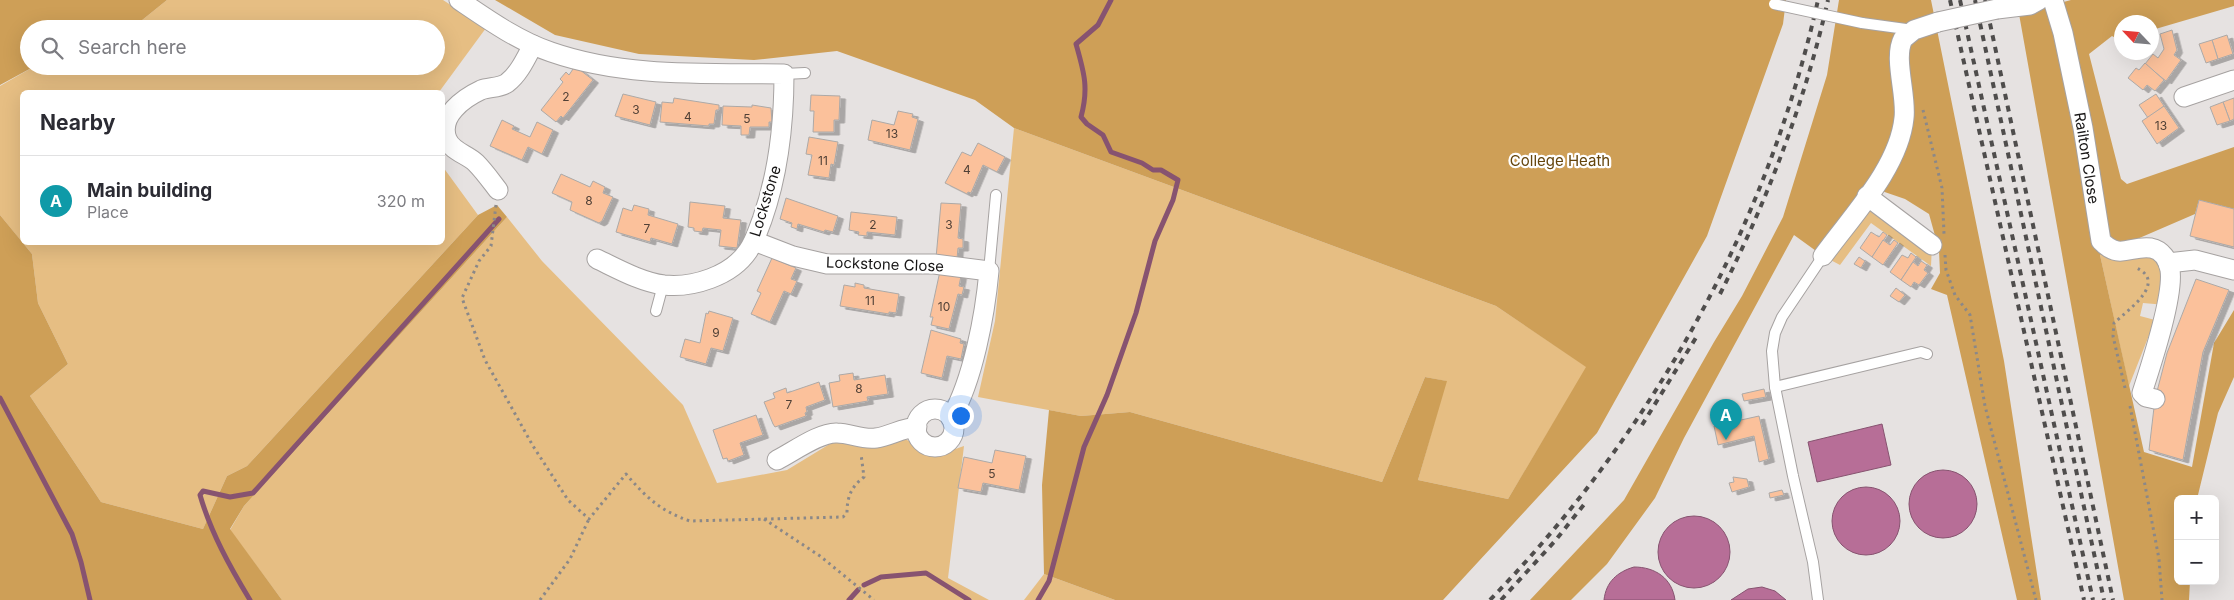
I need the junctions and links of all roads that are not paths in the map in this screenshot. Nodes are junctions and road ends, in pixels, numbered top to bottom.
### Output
1 (459, 0) edge
2 (2039, 0) edge
3 (2053, 0) edge
4 (1774, 4) dead end
5 (1914, 30) junction
6 (533, 45) junction
7 (784, 74) junction
8 (805, 74) dead end
9 (2234, 80) edge
10 (2184, 97) dead end
11 (498, 190) dead end
12 (996, 195) dead end
13 (1867, 196) junction
14 (754, 241) junction
15 (1938, 245) road end
16 (1823, 256) joint
17 (597, 260) dead end
18 (2168, 263) junction
19 (2234, 270) edge
20 (989, 271) junction
21 (663, 285) junction
22 (656, 311) dead end
23 (1927, 354) dead end
24 (1775, 387) junction
25 (2155, 399) dead end
26 (951, 418) junction
27 (917, 427) junction
28 (777, 460) dead end
29 (1818, 600) edge

1 - 6 street
2 - 5 street, bridge
3 - 18 street, Railton Close
4 - 5 lane, bridge
5 - 13 street
6 - 7 street
6 - 11 street
7 - 8 lane
7 - 14 street, Lockstone
9 - 10 street
12 - 20 lane
13 - 15 street
13 - 16 street
14 - 20 street, Lockstone Close
14 - 21 street, Lockstone
16 - 24 lane
17 - 21 street, Lockstone
18 - 19 street
18 - 25 street
20 - 26 street
21 - 22 lane
23 - 24 lane
24 - 29 lane
26 - 27 street
26 - 27 street
27 - 28 street

